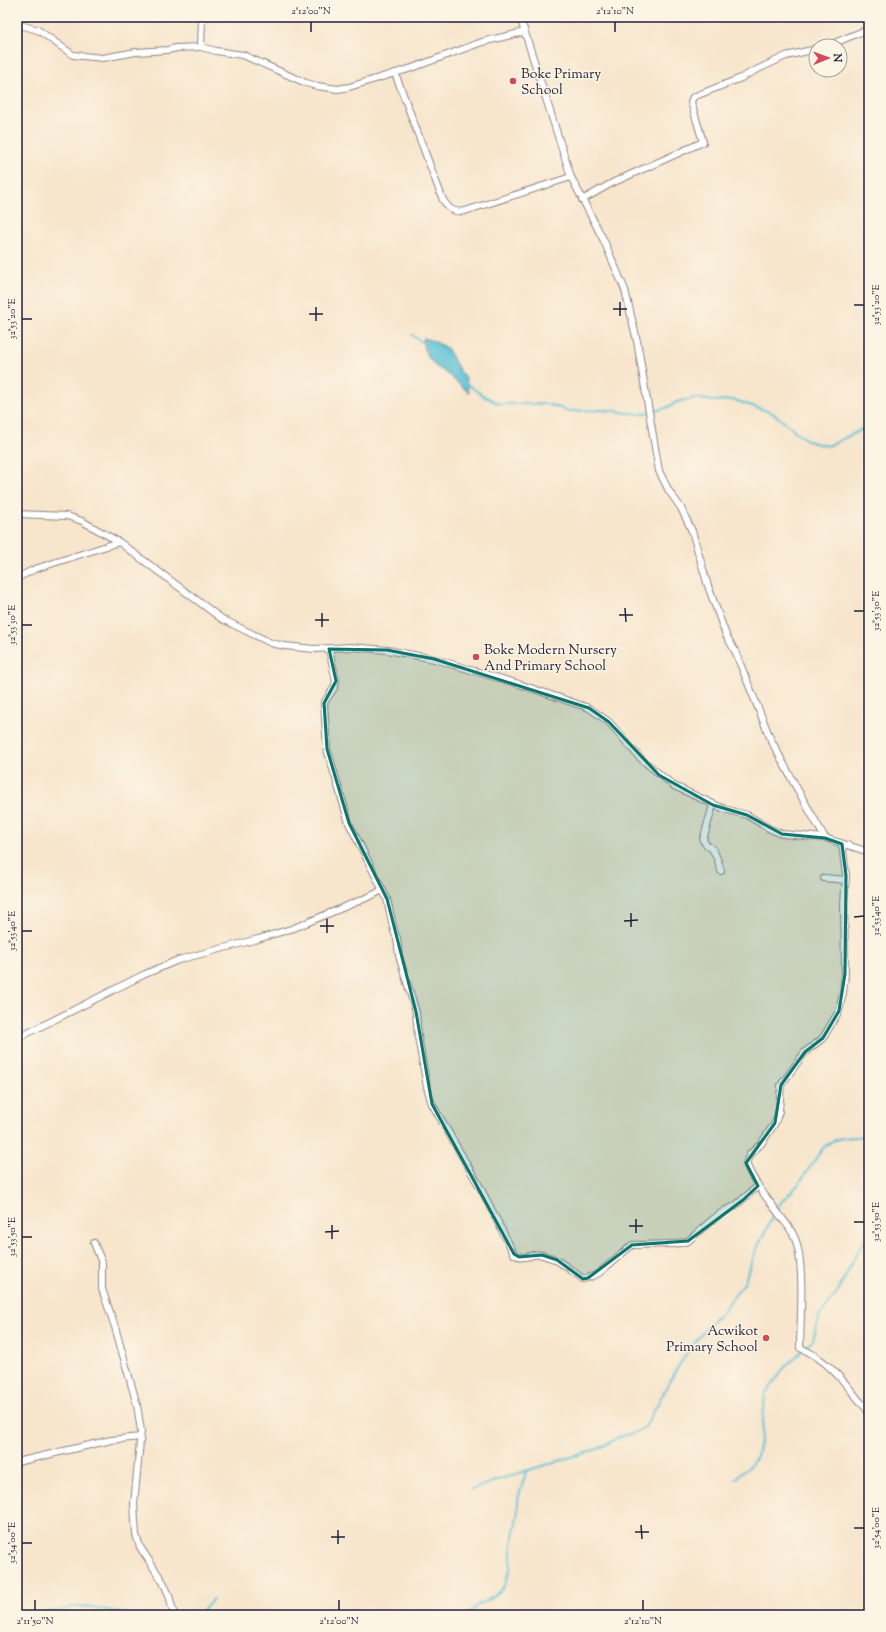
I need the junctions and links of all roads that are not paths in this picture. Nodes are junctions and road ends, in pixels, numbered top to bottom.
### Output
1 (202, 17) edge
2 (520, 17) edge
3 (17, 24) edge
4 (869, 30) edge
5 (524, 32) junction
6 (846, 38) edge
7 (201, 46) junction
8 (808, 51) edge
9 (395, 73) junction
10 (571, 177) junction
11 (582, 200) junction
12 (17, 514) edge
13 (119, 542) junction
14 (17, 578) edge
15 (329, 649) junction
16 (713, 805) junction
17 (825, 838) junction
18 (842, 844) junction
19 (869, 852) edge
20 (721, 871) dead end
21 (824, 878) dead end
22 (846, 880) junction
23 (382, 890) junction
24 (22, 1036) dead end
25 (758, 1186) junction
26 (94, 1243) dead end
27 (869, 1414) edge
28 (140, 1437) junction
29 (17, 1462) edge
30 (174, 1615) edge

1 - 7 street
2 - 5 street
3 - 7 street
4 - 6 street
5 - 9 street
5 - 10 street
7 - 9 street
8 - 11 street
9 - 10 street
10 - 11 street
11 - 17 street
12 - 13 street
13 - 14 street
13 - 15 street
15 - 16 street
15 - 23 street
16 - 17 street
16 - 20 street
17 - 18 street
18 - 19 street
18 - 22 street
21 - 22 street
22 - 25 street
23 - 24 street
23 - 25 street
25 - 27 street
26 - 28 street
28 - 29 street
28 - 30 street

